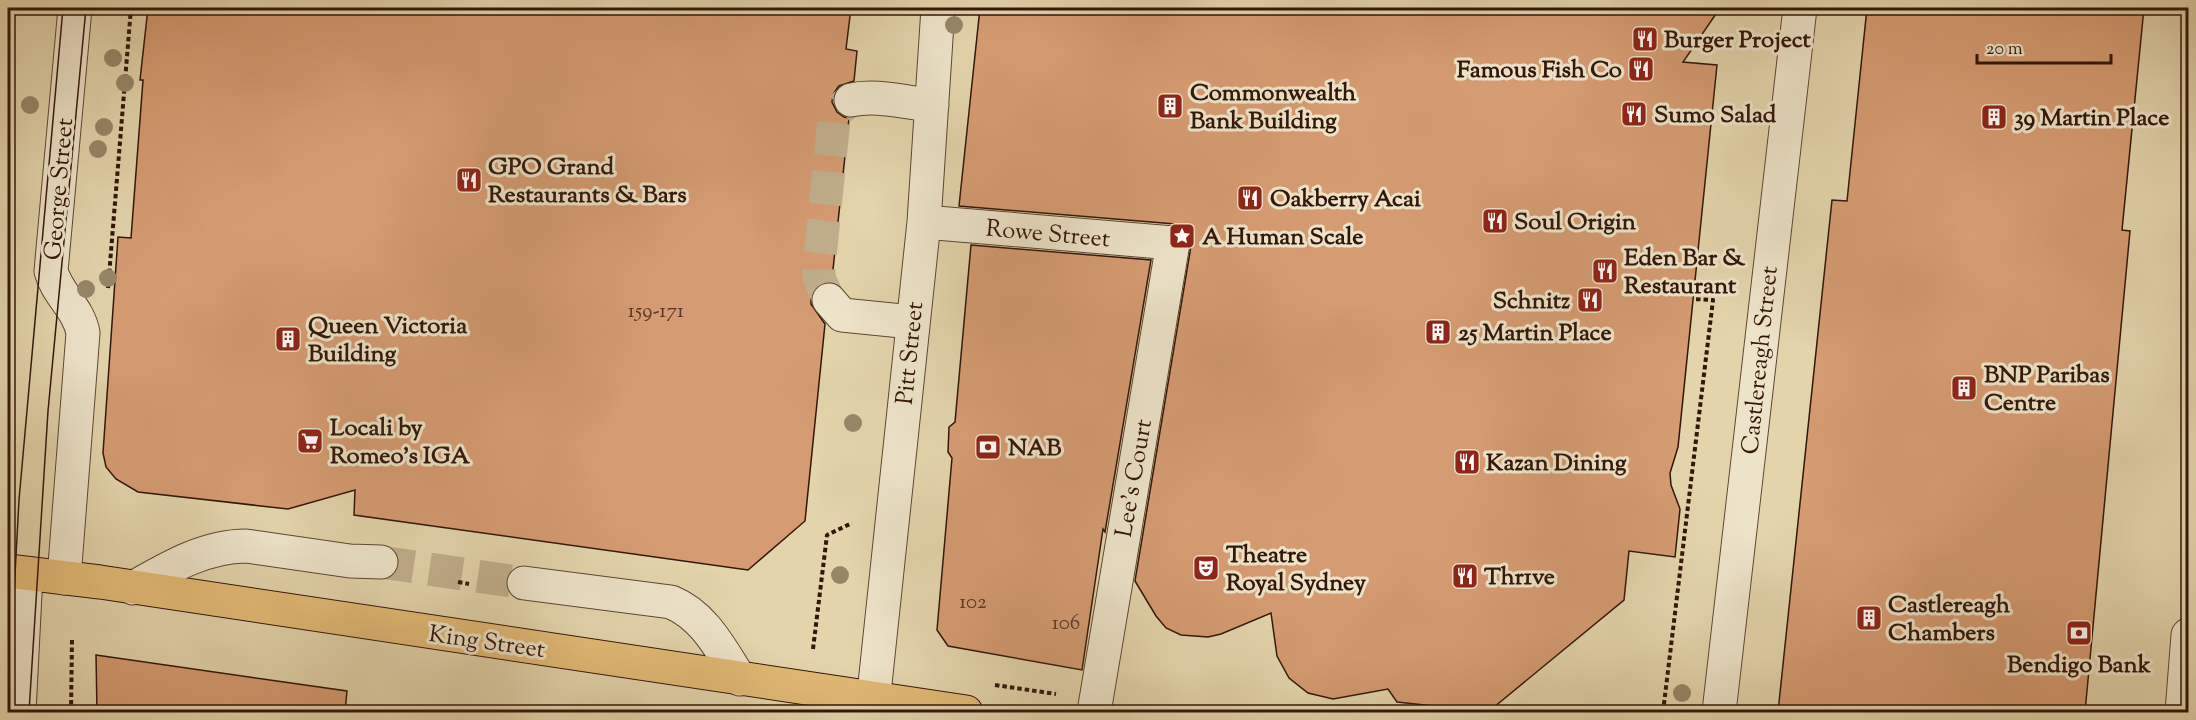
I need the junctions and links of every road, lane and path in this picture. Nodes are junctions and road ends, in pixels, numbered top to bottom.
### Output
1 (131, 8) edge
2 (938, 8) edge
3 (1800, 8) edge
4 (74, 14) edge
5 (851, 100) dead end
6 (932, 105) junction
7 (924, 222) junction
8 (1173, 243) joint
9 (108, 296) dead end
10 (1693, 299) dead end
11 (829, 300) tunnel mouth
12 (912, 322) junction
13 (827, 535) dead end
14 (381, 562) tunnel mouth
15 (17, 572) edge
16 (64, 578) junction
17 (458, 582) dead end
18 (524, 583) tunnel mouth
19 (469, 584) dead end
20 (133, 588) junction
21 (2188, 635) edge
22 (814, 637) dead end
23 (72, 639) dead end
24 (740, 678) junction
25 (872, 705) edge
26 (557, 707) dead end
27 (19, 712) edge
28 (71, 712) edge
29 (556, 712) edge
30 (966, 712) edge
31 (1094, 712) edge
32 (1663, 712) edge
33 (1719, 712) edge
34 (2182, 712) edge

1 - 9 path
2 - 6 street, Pitt Street
3 - 33 street, Castlereagh Street
4 - 16 street, George Street
5 - 6 street
6 - 7 street, Pitt Street
7 - 8 street, Rowe Street
7 - 12 street, Pitt Street
8 - 31 street, Lee's Court
10 - 32 path
11 - 12 street
12 - 25 street, Pitt Street
13 - 22 path
14 - 20 street
15 - 16 main road, King Street
15 - 27 street
16 - 20 main road, King Street
17 - 19 path
18 - 24 street
20 - 24 main road, King Street
21 - 34 street
23 - 28 path
24 - 25 main road, King Street
25 - 30 main road, King Street
26 - 29 path

